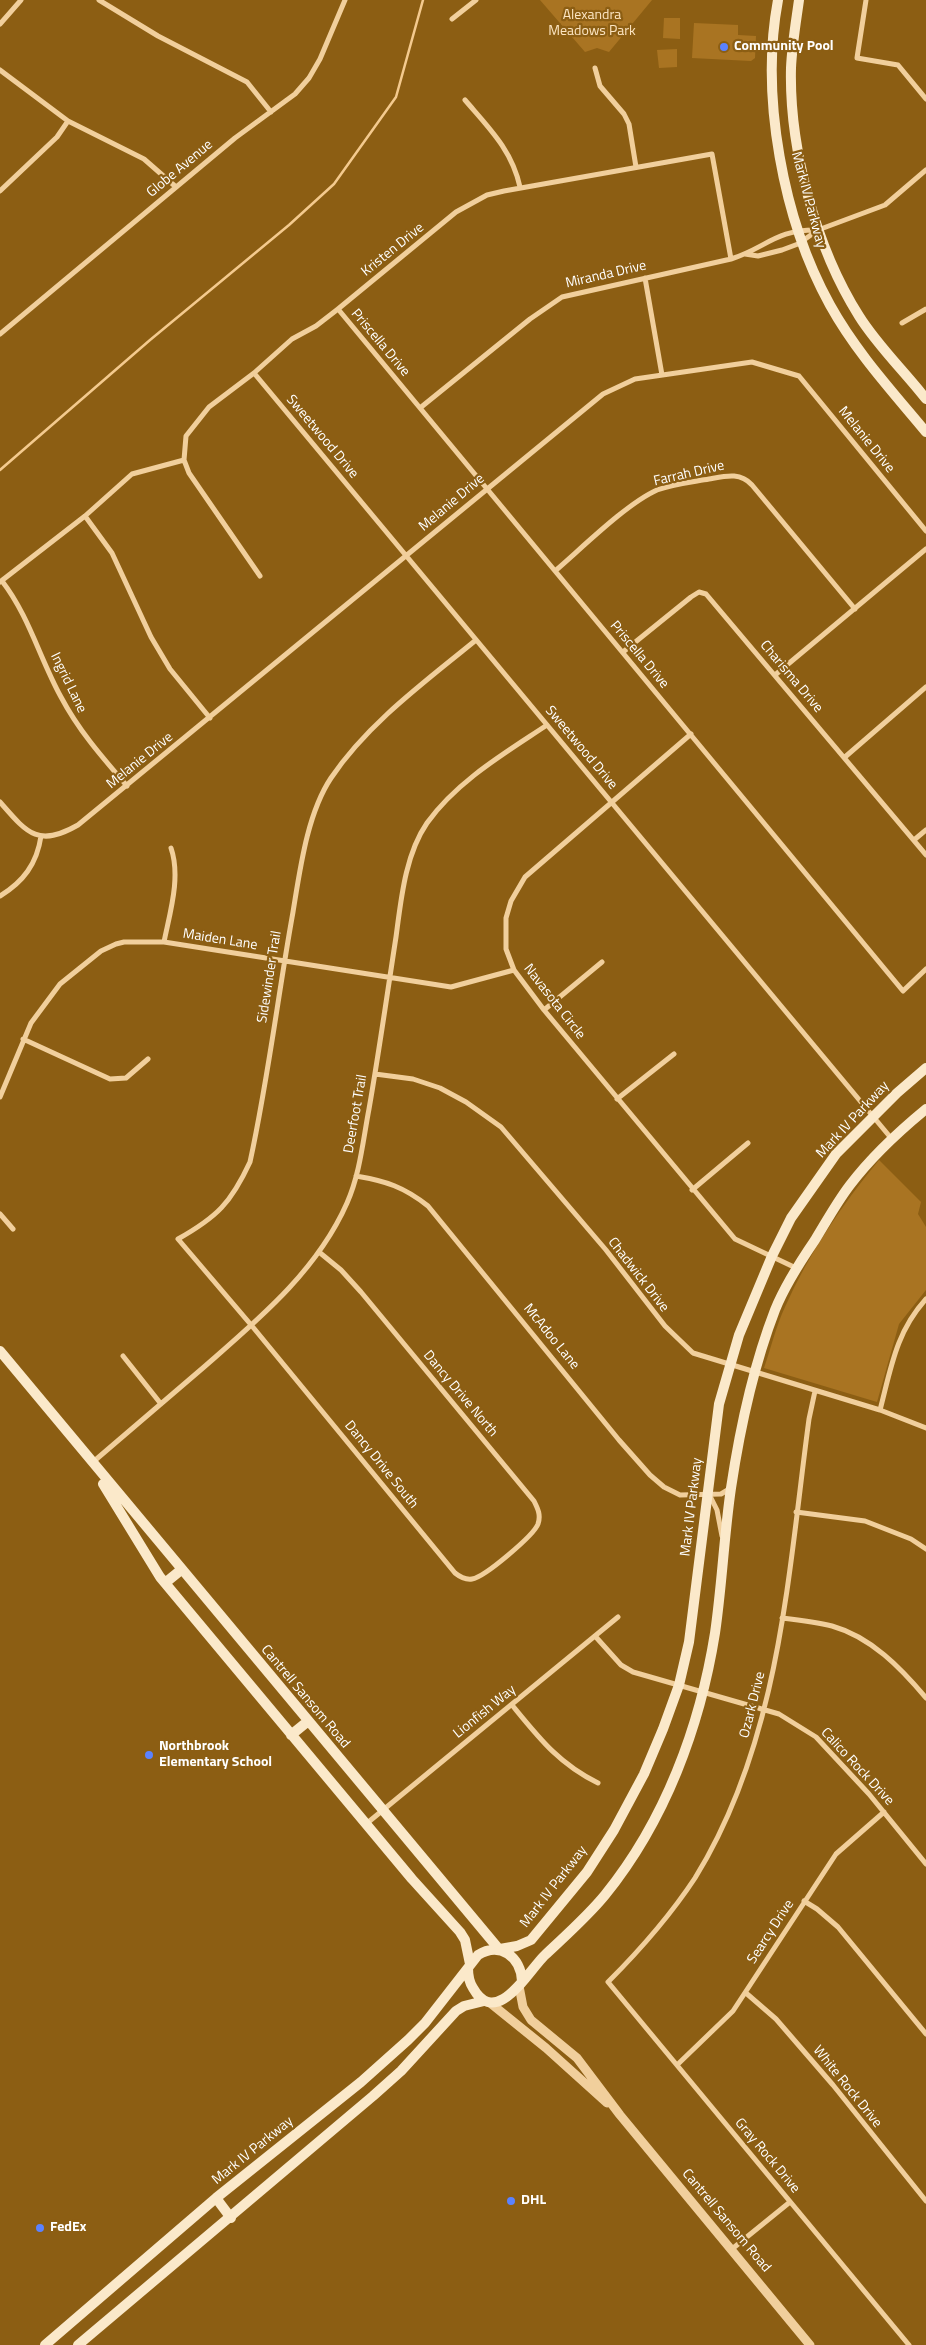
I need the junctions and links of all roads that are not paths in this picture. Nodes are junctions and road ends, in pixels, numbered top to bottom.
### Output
1 (21, 0) edge
2 (99, 0) edge
3 (345, 0) edge
4 (476, 0) edge
5 (778, 0) edge
6 (799, 0) edge
7 (866, 0) edge
8 (452, 19) dead end
9 (0, 24) edge
10 (595, 68) dead end
11 (0, 70) edge
12 (926, 99) edge
13 (465, 100) dead end
14 (271, 112) junction
15 (68, 121) junction
16 (636, 168) junction
17 (926, 170) edge
18 (176, 187) junction
19 (520, 187) junction
20 (0, 191) edge
21 (798, 230) junction
22 (818, 230) junction
23 (802, 241) junction
24 (744, 254) junction
25 (731, 259) junction
26 (645, 278) junction
27 (338, 309) junction
28 (926, 309) edge
29 (902, 323) dead end
30 (0, 334) edge
31 (254, 373) junction
32 (662, 375) junction
33 (926, 399) edge
34 (420, 408) junction
35 (926, 432) edge
36 (184, 460) junction
37 (487, 489) junction
38 (84, 516) junction
39 (926, 531) edge
40 (926, 550) edge
41 (406, 556) junction
42 (555, 571) junction
43 (260, 576) dead end
44 (1, 582) edge
45 (855, 608) junction
46 (476, 640) junction
47 (623, 652) junction
48 (775, 675) junction
49 (926, 688) edge
50 (210, 718) junction
51 (547, 724) junction
52 (691, 734) junction
53 (845, 756) junction
54 (127, 786) junction
55 (0, 802) edge
56 (612, 803) junction
57 (926, 830) edge
58 (41, 836) junction
59 (914, 840) junction
60 (171, 848) dead end
61 (926, 855) edge
62 (0, 896) edge
63 (164, 942) junction
64 (284, 961) junction
65 (602, 962) dead end
66 (926, 969) edge
67 (514, 970) junction
68 (390, 978) junction
69 (544, 1010) junction
70 (23, 1039) junction
71 (674, 1054) dead end
72 (148, 1059) dead end
73 (926, 1068) edge
74 (375, 1074) junction
75 (0, 1097) edge
76 (617, 1099) junction
77 (926, 1109) edge
78 (873, 1116) junction
79 (891, 1138) junction
80 (748, 1144) dead end
81 (356, 1176) junction
82 (692, 1190) junction
83 (0, 1214) edge
84 (13, 1229) dead end
85 (319, 1252) junction
86 (772, 1256) junction
87 (796, 1268) junction
88 (926, 1299) edge
89 (252, 1326) junction
90 (0, 1352) edge
91 (123, 1356) dead end
92 (730, 1365) junction
93 (754, 1373) junction
94 (815, 1391) junction
95 (161, 1404) junction
96 (880, 1410) junction
97 (926, 1428) edge
98 (92, 1462) junction
99 (731, 1487) junction
100 (709, 1493) junction
101 (796, 1512) junction
102 (724, 1548) junction
103 (926, 1549) edge
104 (505, 1557) joint
105 (181, 1570) junction
106 (165, 1583) junction
107 (618, 1618) dead end
108 (782, 1618) junction
109 (595, 1636) junction
110 (680, 1685) junction
111 (702, 1693) junction
112 (926, 1698) edge
113 (512, 1705) junction
114 (765, 1710) junction
115 (307, 1722) junction
116 (291, 1735) junction
117 (598, 1783) dead end
118 (381, 1811) junction
119 (884, 1812) junction
120 (366, 1824) junction
121 (926, 1864) edge
122 (804, 1901) junction
123 (499, 1949) junction
124 (469, 1966) junction
125 (608, 1982) joint
126 (520, 1984) junction
127 (746, 1993) junction
128 (486, 2001) junction
129 (926, 2034) edge
130 (677, 2065) junction
131 (620, 2114) junction
132 (216, 2198) junction
133 (926, 2201) edge
134 (790, 2202) junction
135 (231, 2218) junction
136 (732, 2249) junction
137 (45, 2345) edge
138 (78, 2345) edge
139 (810, 2345) edge
140 (909, 2345) edge

1 - 9 street
2 - 14 street
3 - 14 street, Globe Avenue
4 - 8 street
5 - 21 main road, Mark IV Parkway
6 - 22 main road, Mark IV Parkway
7 - 12 street
10 - 16 street
11 - 15 street
13 - 19 street
14 - 18 street, Globe Avenue
15 - 18 street
15 - 20 street
16 - 19 street, Kristen Drive
16 - 25 street, Kristen Drive
17 - 22 street, Miranda Drive
18 - 30 street, Globe Avenue
19 - 27 street, Kristen Drive
21 - 22 street, Miranda Drive
21 - 23 main road, Mark IV Parkway
21 - 24 street, Miranda Drive
22 - 23 street, Miranda Drive
22 - 33 main road, Mark IV Parkway
23 - 24 street, Miranda Drive
23 - 35 main road, Mark IV Parkway
24 - 25 street, Miranda Drive
25 - 26 street, Miranda Drive
26 - 32 street
26 - 34 street, Miranda Drive
27 - 31 street, Kristen Drive
27 - 34 street, Priscella Drive
28 - 29 street
31 - 36 street, Kristen Drive
31 - 41 street, Sweetwood Drive
32 - 37 street, Melanie Drive
32 - 39 street, Melanie Drive
34 - 37 street, Priscella Drive
36 - 38 street
36 - 43 street
37 - 41 street, Melanie Drive
37 - 42 street, Priscella Drive
38 - 44 street
38 - 50 street
40 - 45 street
41 - 46 street, Sweetwood Drive
41 - 50 street, Melanie Drive
42 - 45 street, Farrah Drive
42 - 47 street, Priscella Drive
44 - 54 street, Ingrid Lane
45 - 48 street
46 - 51 street, Sweetwood Drive
46 - 64 street, Sidewinder Trail
47 - 48 street, Charisma Drive
47 - 52 street, Priscella Drive
48 - 53 street, Charisma Drive
49 - 53 street
50 - 54 street, Melanie Drive
51 - 56 street, Sweetwood Drive
51 - 68 street, Deerfoot Trail
52 - 56 street, Navasota Circle
52 - 66 street, Priscella Drive
53 - 59 street, Charisma Drive
54 - 58 street, Melanie Drive
55 - 58 street
56 - 67 street, Navasota Circle
56 - 78 street, Sweetwood Drive
57 - 59 street
58 - 62 street
59 - 61 street, Charisma Drive
60 - 63 street
63 - 64 street, Maiden Lane
63 - 70 street, Maiden Lane
64 - 68 street, Maiden Lane
64 - 89 street, Sidewinder Trail
65 - 69 street
67 - 68 street, Maiden Lane
67 - 69 street, Navasota Circle
68 - 74 street, Deerfoot Trail
69 - 76 street, Navasota Circle
70 - 72 street
70 - 75 street, Maiden Lane
71 - 76 street
73 - 78 main road, Mark IV Parkway
74 - 81 street, Deerfoot Trail
74 - 92 street, Chadwick Drive
76 - 82 street, Navasota Circle
77 - 79 main road
78 - 79 street, Sweetwood Drive
78 - 86 main road, Mark IV Parkway
79 - 87 main road
80 - 82 street
81 - 85 street, Deerfoot Trail
81 - 100 street, McAdoo Lane
82 - 86 street, Navasota Circle
83 - 84 street
85 - 89 street, Deerfoot Trail
85 - 104 street, Dancy Drive North
86 - 87 street, Navasota Circle
86 - 92 main road, Mark IV Parkway
87 - 93 main road
88 - 96 street
89 - 95 street, Deerfoot Trail
89 - 104 street, Dancy Drive South
90 - 98 main road, Cantrell Sansom Road
91 - 95 street
92 - 93 street, Chadwick Drive
92 - 100 main road, Mark IV Parkway
93 - 94 street, Chadwick Drive
93 - 99 main road
94 - 96 street, Chadwick Drive
94 - 101 street, Ozark Drive
95 - 98 street, Deerfoot Trail
96 - 97 street, Chadwick Drive
98 - 105 main road, Cantrell Sansom Road
98 - 106 main road, Cantrell Sansom Road
99 - 100 street, McAdoo Lane
99 - 102 main road
100 - 102 street
100 - 110 main road, Mark IV Parkway
101 - 103 street
101 - 108 street, Ozark Drive
102 - 111 main road
105 - 106 main road
105 - 115 main road, Cantrell Sansom Road
106 - 116 main road, Cantrell Sansom Road
107 - 109 street, Lionfish Way
108 - 112 street
108 - 114 street, Ozark Drive
109 - 110 street, Calico Rock Drive
109 - 113 street, Lionfish Way
110 - 111 street, Calico Rock Drive
110 - 123 main road, Mark IV Parkway
111 - 114 street, Calico Rock Drive
111 - 126 main road
113 - 117 street
113 - 118 street, Lionfish Way
114 - 119 street, Calico Rock Drive
114 - 125 street, Ozark Drive
115 - 116 main road
115 - 118 main road, Cantrell Sansom Road
116 - 120 main road, Cantrell Sansom Road
118 - 120 street, Lionfish Way
118 - 123 main road, Cantrell Sansom Road
119 - 121 street, Calico Rock Drive
119 - 122 street, Searcy Drive
120 - 124 main road, Cantrell Sansom Road
122 - 127 street, Searcy Drive
122 - 129 street
123 - 124 main road
123 - 126 main road
124 - 128 main road
124 - 132 main road, Mark IV Parkway
125 - 130 street, Gray Rock Drive
126 - 128 main road
126 - 131 street, Cantrell Sansom Road
127 - 130 street, Searcy Drive
127 - 133 street, White Rock Drive
128 - 131 street, Cantrell Sansom Road
128 - 135 main road
130 - 134 street, Gray Rock Drive
131 - 136 street, Cantrell Sansom Road
132 - 135 main road
132 - 137 main road, Mark IV Parkway
134 - 136 street
134 - 140 street, Gray Rock Drive
135 - 138 main road
136 - 139 street, Cantrell Sansom Road

